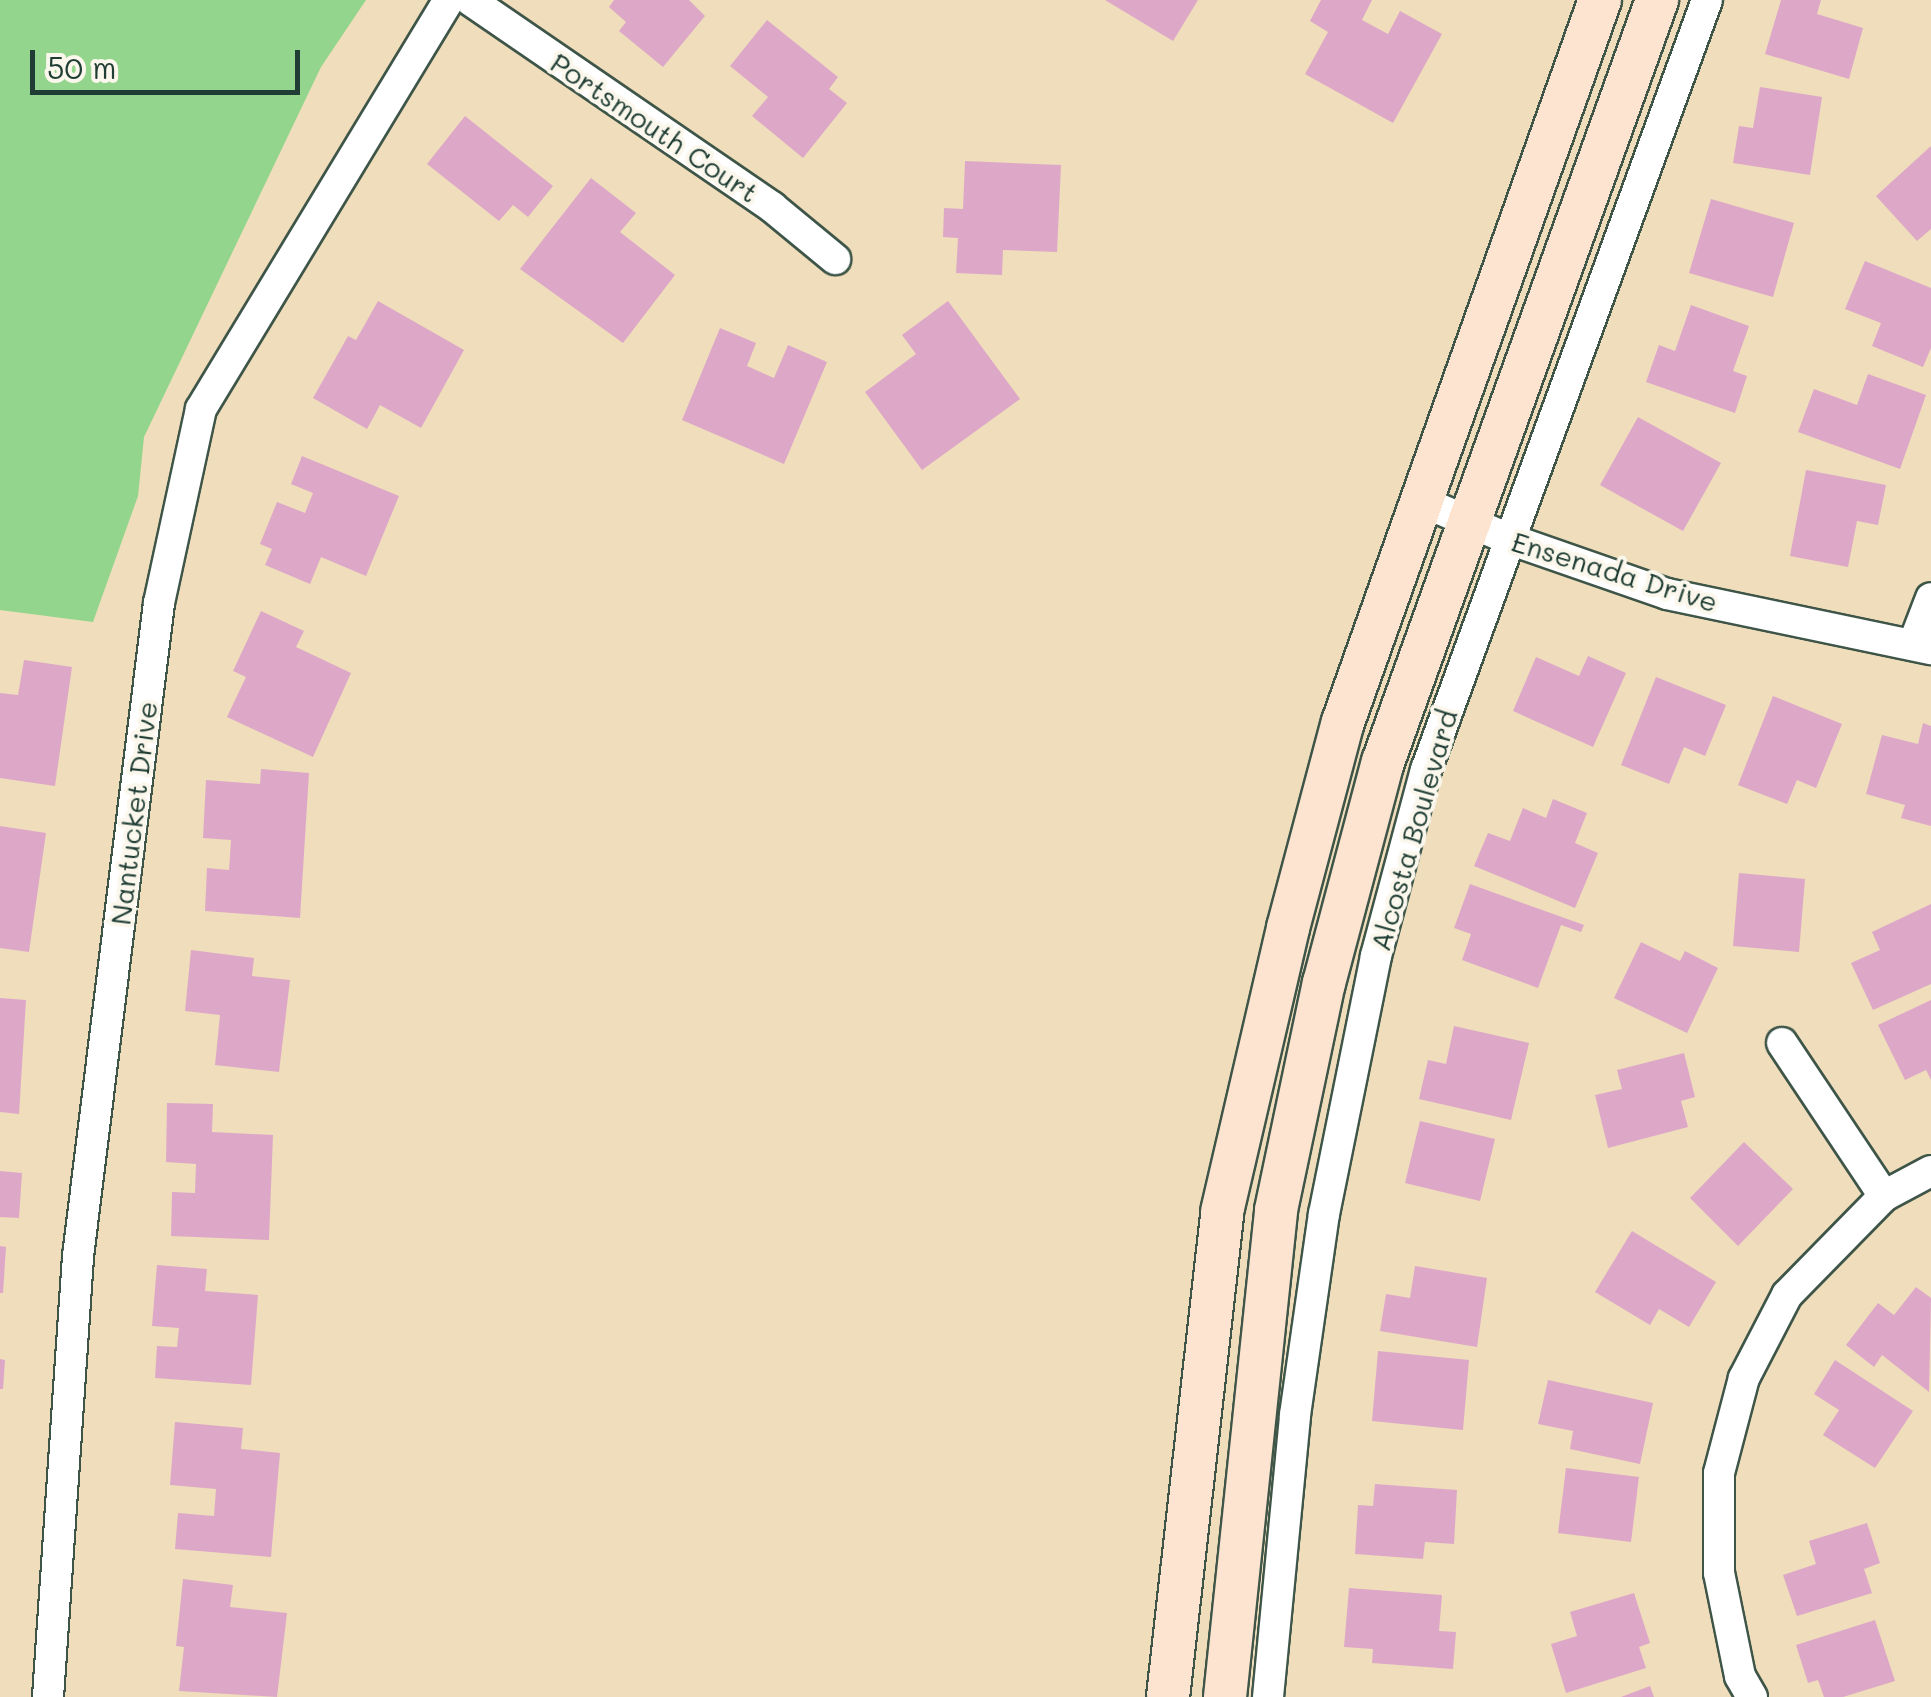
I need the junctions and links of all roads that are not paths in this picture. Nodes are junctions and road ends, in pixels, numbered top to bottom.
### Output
1 (449, 0) edge
2 (470, 0) edge
3 (1600, 0) edge
4 (1707, 0) edge
5 (1649, 2) edge
6 (835, 259) dead end
7 (1421, 501) junction
8 (1466, 521) junction
9 (1509, 538) junction
10 (1931, 598) edge
11 (1922, 647) edge
12 (1782, 1044) dead end
13 (1931, 1172) edge
14 (1884, 1196) junction
15 (48, 1697) edge
16 (1168, 1697) edge
17 (1225, 1697) edge
18 (1268, 1697) edge
19 (1752, 1697) edge

1 - 15 street, Nantucket Drive
2 - 6 street, Portsmouth Court
3 - 7 main road
4 - 9 street, Alcosta Boulevard
5 - 8 main road, Alcosta Boulevard
7 - 8 street, Ensenada Drive
7 - 16 main road
8 - 9 street, Ensenada Drive
8 - 17 main road, Alcosta Boulevard
9 - 11 street, Ensenada Drive
9 - 18 street, Alcosta Boulevard
10 - 11 street
12 - 14 street
13 - 14 street
14 - 19 street

